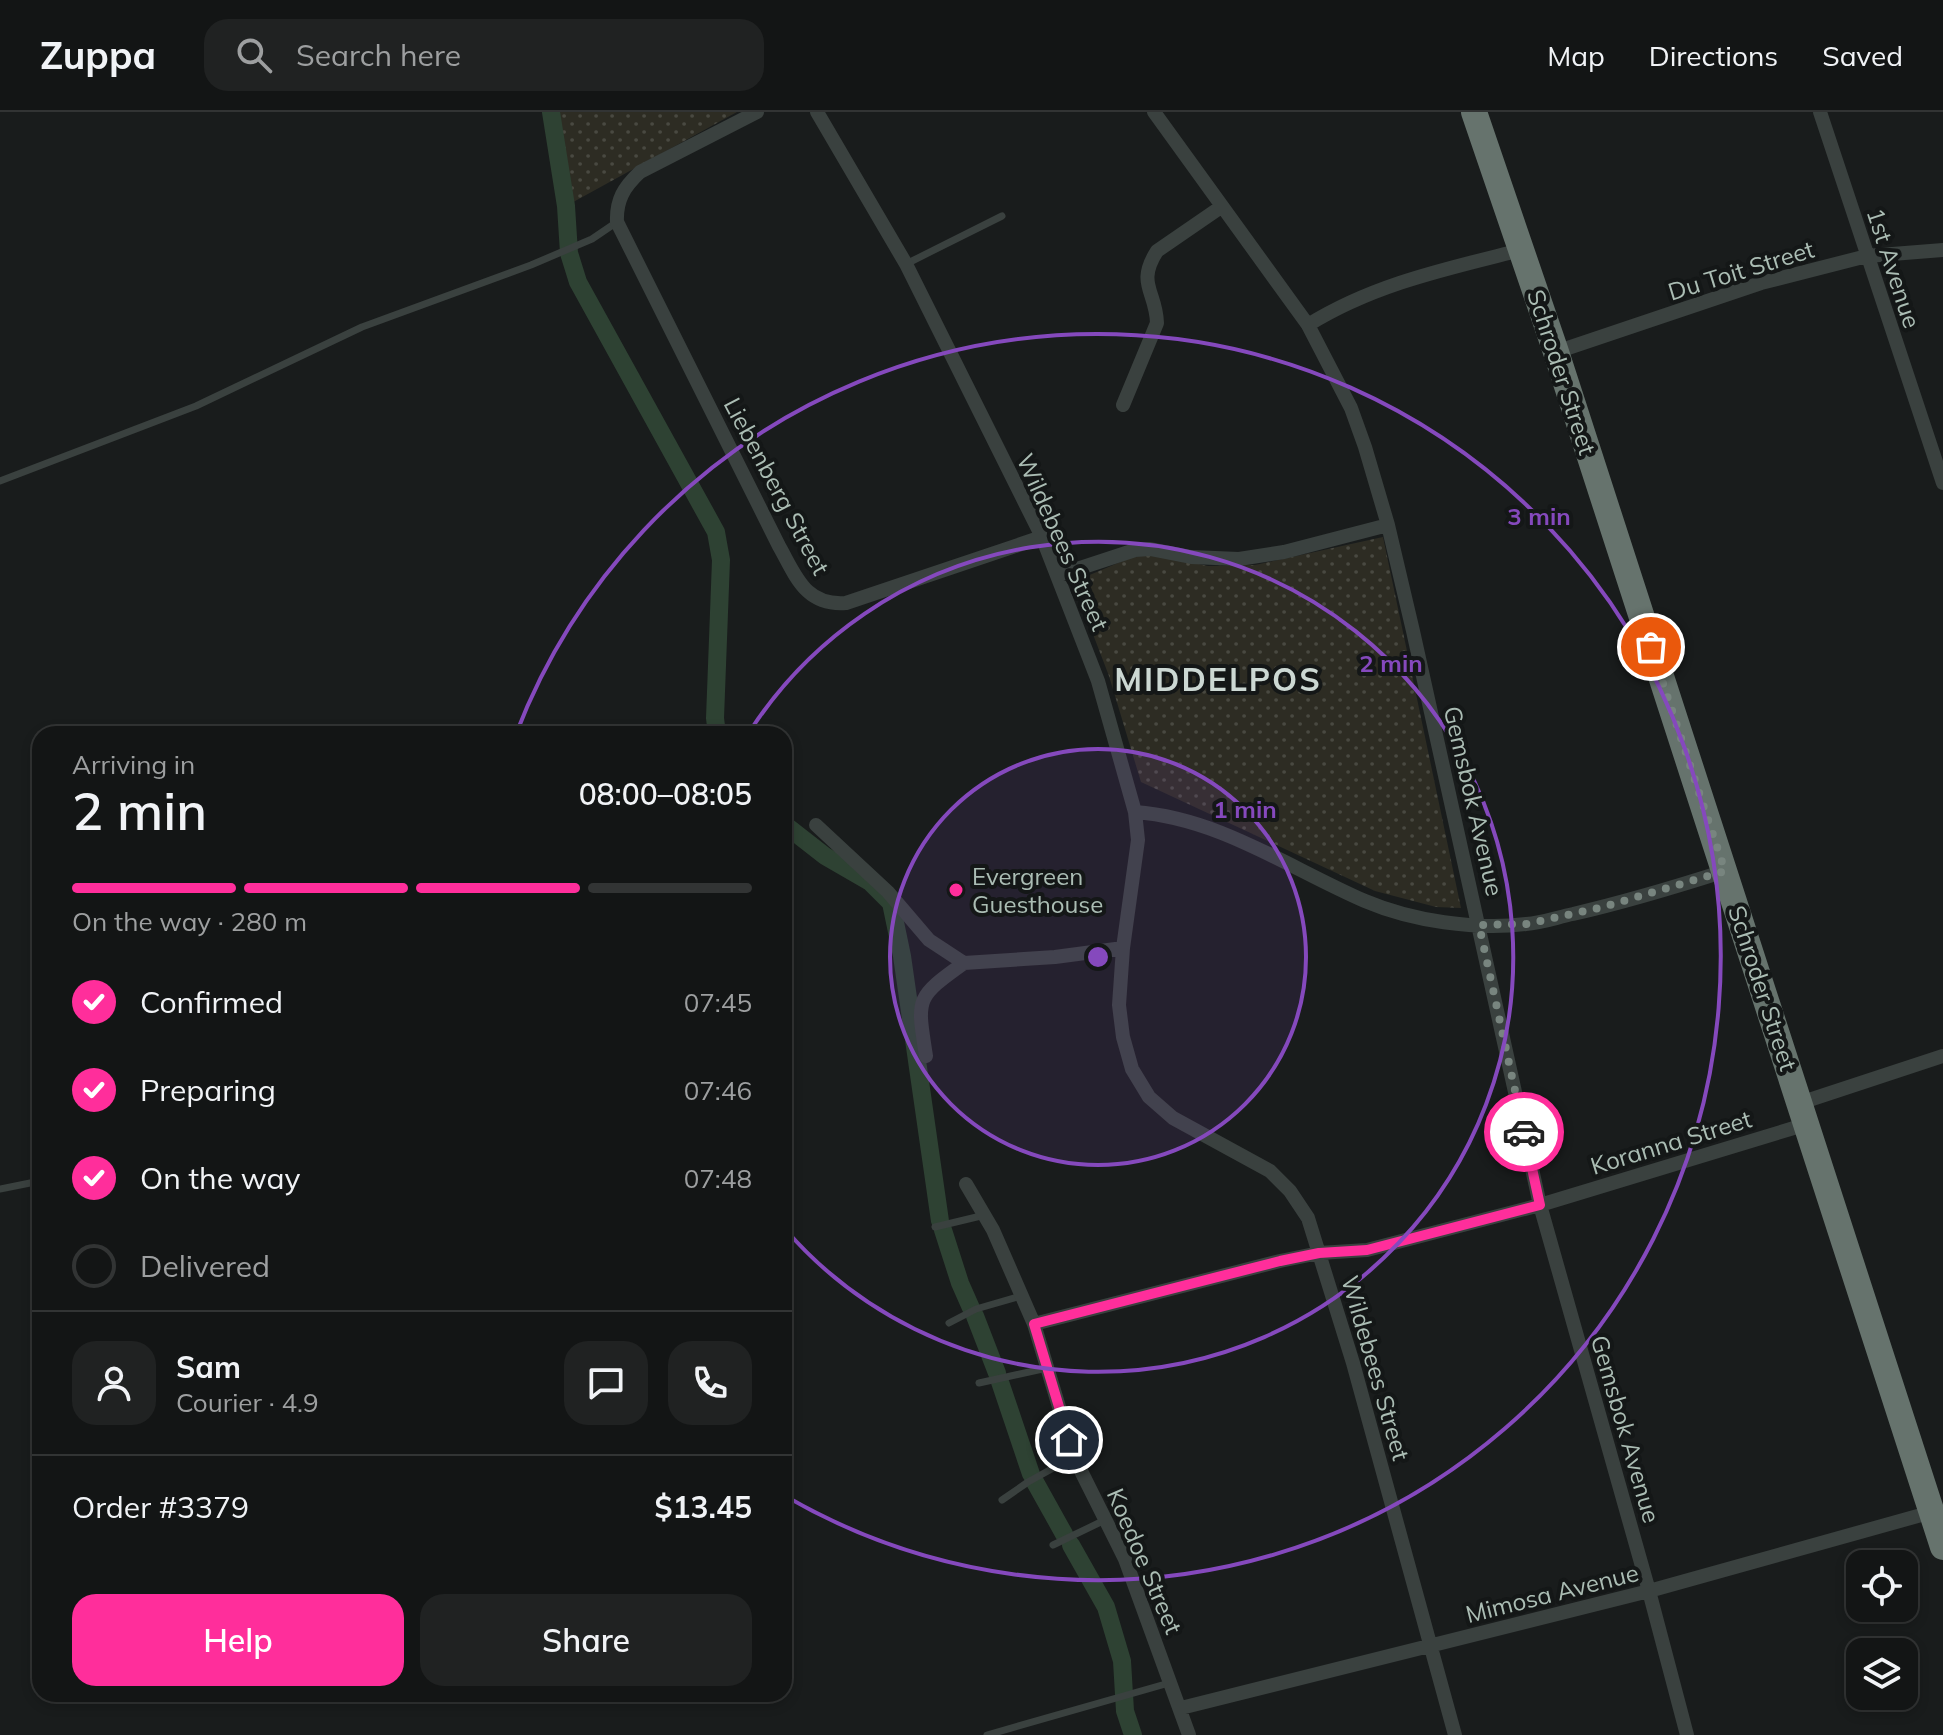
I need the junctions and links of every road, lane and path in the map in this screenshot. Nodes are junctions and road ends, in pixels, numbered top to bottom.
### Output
1 (757, 112) edge
2 (817, 112) edge
3 (1154, 112) edge
4 (1474, 112) edge
5 (1820, 112) edge
6 (1221, 207) junction
7 (1002, 216) dead end
8 (617, 222) junction
9 (1521, 250) junction
10 (1943, 250) edge
11 (1867, 256) junction
12 (906, 264) junction
13 (1308, 325) junction
14 (1556, 352) junction
15 (1123, 405) dead end
16 (0, 481) edge
17 (1943, 483) edge
18 (1388, 525) junction
19 (1042, 537) junction
20 (1059, 575) junction
21 (1135, 812) junction
22 (816, 825) dead end
23 (1725, 871) junction
24 (1479, 925) junction
25 (1123, 948) junction
26 (964, 963) junction
27 (926, 1056) dead end
28 (1943, 1056) edge
29 (1804, 1114) junction
30 (32, 1183) edge
31 (966, 1184) dead end
32 (0, 1189) edge
33 (1540, 1205) junction
34 (985, 1215) junction
35 (935, 1227) dead end
36 (1319, 1253) junction
37 (1021, 1296) junction
38 (949, 1323) dead end
39 (1034, 1324) junction
40 (1047, 1368) junction
41 (979, 1383) dead end
42 (1075, 1456) junction
43 (1002, 1500) dead end
44 (1932, 1512) junction
45 (1105, 1520) junction
46 (1053, 1545) dead end
47 (1943, 1547) edge
48 (1649, 1591) junction
49 (1431, 1646) junction
50 (1172, 1682) junction
51 (1181, 1708) junction
52 (987, 1735) edge
53 (1189, 1735) edge
54 (1455, 1735) edge
55 (1687, 1735) edge

1 - 8 street
2 - 12 street, Wildebees Street
3 - 6 street, Gemsbok Avenue
4 - 9 highway, Schroder Street
5 - 11 street, 1st Avenue
6 - 13 street, Gemsbok Avenue
6 - 15 street
7 - 12 lane
8 - 16 lane
8 - 19 street, Liebenberg Street
9 - 13 street
9 - 14 highway, Schroder Street
10 - 11 street, Du Toit Street
11 - 14 street, Du Toit Street
11 - 17 street, 1st Avenue
12 - 19 street, Wildebees Street
13 - 18 street, Gemsbok Avenue
14 - 23 highway, Schroder Street
18 - 20 street
18 - 24 street, Gemsbok Avenue
19 - 20 street, Wildebees Street
20 - 21 street, Wildebees Street
21 - 24 street
21 - 25 street, Wildebees Street
22 - 26 street
23 - 24 street
23 - 29 highway, Schroder Street
24 - 33 street, Gemsbok Avenue
25 - 26 street
25 - 36 street, Wildebees Street
26 - 27 street
28 - 29 street, Koranna Street
29 - 33 street, Koranna Street
29 - 44 highway, Schroder Street
30 - 32 lane
31 - 34 street, Koedoe Street
33 - 36 street, Koranna Street
33 - 48 street, Gemsbok Avenue
34 - 35 lane
34 - 37 street, Koedoe Street
36 - 39 street, Koranna Street
36 - 49 street, Wildebees Street
37 - 38 lane
37 - 39 street, Koedoe Street
39 - 40 street, Koedoe Street
40 - 41 lane
40 - 42 street, Koedoe Street
42 - 43 lane
42 - 45 street, Koedoe Street
44 - 47 highway, Schroder Street
44 - 48 street, Mimosa Avenue
45 - 46 lane
45 - 50 street, Koedoe Street
48 - 49 street, Mimosa Avenue
48 - 55 street, Gemsbok Avenue
49 - 51 street, Mimosa Avenue
49 - 54 street, Wildebees Street
50 - 51 street, Koedoe Street
50 - 52 lane
51 - 53 street, Koedoe Street

